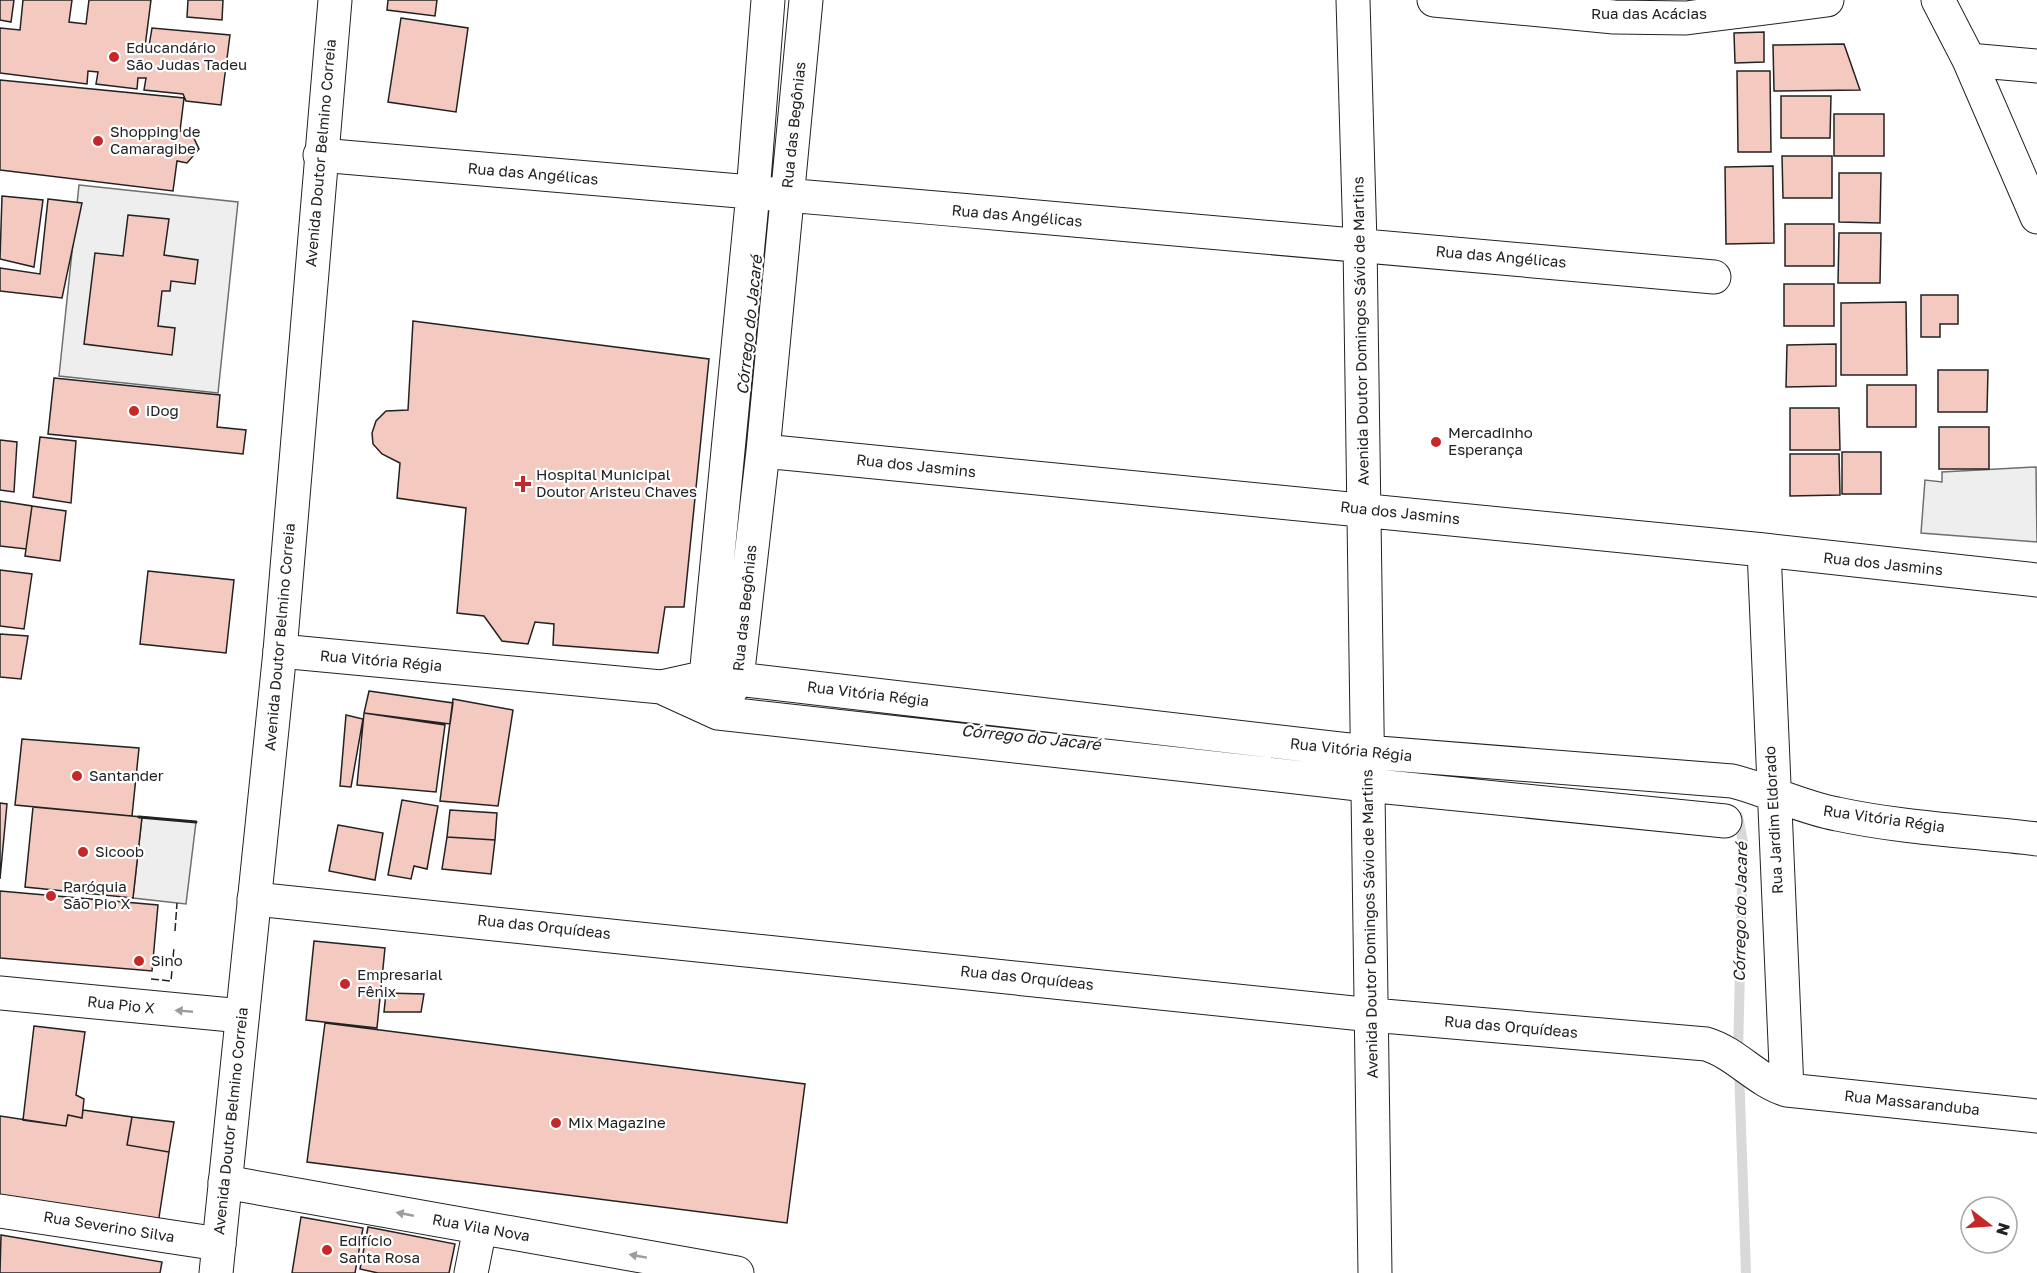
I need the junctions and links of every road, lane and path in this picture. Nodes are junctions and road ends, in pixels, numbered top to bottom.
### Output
1 (334, 0) edge
2 (768, 0) edge
3 (806, 0) edge
4 (1353, 0) edge
5 (1434, 0) edge
6 (1827, 0) edge
7 (1938, 0) edge
8 (1969, 60) junction
9 (2037, 66) edge
10 (320, 155) junction
11 (770, 195) junction
12 (2037, 217) edge
13 (1360, 243) junction
14 (1714, 277) dead end
15 (762, 451) junction
16 (1363, 510) junction
17 (1764, 550) junction
18 (2037, 580) edge
19 (280, 651) junction
20 (722, 678) junction
21 (661, 687) junction
22 (718, 712) junction
23 (1366, 752) junction
24 (1367, 785) junction
25 (1772, 792) junction
26 (1725, 821) dead end
27 (2037, 838) edge
28 (254, 899) junction
29 (0, 993) edge
30 (1372, 1015) junction
31 (242, 1016) junction
32 (1782, 1089) junction
33 (2037, 1116) edge
34 (225, 1182) junction
35 (0, 1211) edge
36 (480, 1228) junction
37 (217, 1258) edge
38 (675, 1268) edge
39 (471, 1273) edge
40 (737, 1273) edge
41 (1375, 1273) edge

1 - 10 street, Avenida Doutor Belmino Correia
2 - 11 street, Rua das Begônias
3 - 11 street, Rua das Begônias
4 - 13 street, Avenida Doutor Domingos Sávio de Martins
5 - 6 street, Rua das Acácias
7 - 8 street
8 - 9 street
8 - 12 street
10 - 11 street, Rua das Angélicas
10 - 19 street, Avenida Doutor Belmino Correia
11 - 13 street, Rua das Angélicas
11 - 15 street, Rua das Begônias
11 - 20 street, Rua das Begônias
13 - 14 street, Rua das Angélicas
13 - 16 street, Avenida Doutor Domingos Sávio de Martins
15 - 16 street, Rua dos Jasmins
15 - 20 street, Rua das Begônias
16 - 17 street, Rua dos Jasmins
16 - 23 street, Avenida Doutor Domingos Sávio de Martins
17 - 18 street, Rua dos Jasmins
17 - 25 street, Rua Jardim Eldorado
19 - 21 street, Rua Vitória Régia
19 - 28 street, Avenida Doutor Belmino Correia
20 - 21 street, Rua Vitória Régia
20 - 22 street, Rua das Begônias
20 - 23 street, Rua Vitória Régia
21 - 22 street, Rua Vitória Régia
22 - 24 street, Rua Vitória Régia
23 - 24 street, Avenida Doutor Domingos Sávio de Martins
23 - 25 street, Rua Vitória Régia
24 - 26 street, Rua Vitória Régia
24 - 30 street, Avenida Doutor Domingos Sávio de Martins
25 - 27 street, Rua Vitória Régia
25 - 32 street, Rua Jardim Eldorado
28 - 30 street, Rua das Orquídeas
28 - 31 street, Avenida Doutor Belmino Correia
31 -> 29 street, Rua Pio X
30 - 32 street, Rua das Orquídeas
30 - 41 street, Avenida Doutor Domingos Sávio de Martins
31 - 34 street, Avenida Doutor Belmino Correia
32 - 33 street, Rua Massaranduba
36 -> 34 street, Rua Vila Nova
34 - 37 street, Avenida Doutor Belmino Correia
35 - 37 street, Rua Severino Silva
38 -> 36 street, Rua Vila Nova
36 - 39 street
38 - 40 street, Rua Vila Nova

